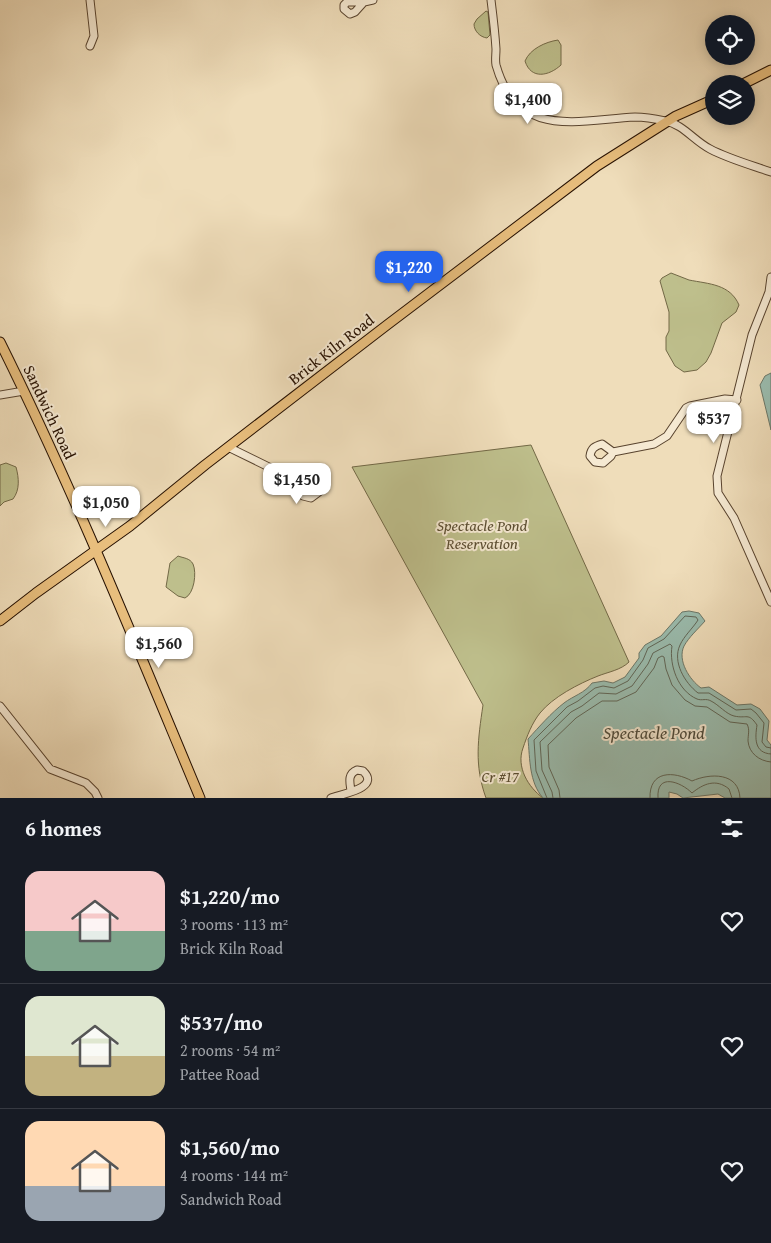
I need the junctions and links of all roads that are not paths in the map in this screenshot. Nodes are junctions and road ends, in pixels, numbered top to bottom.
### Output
1 (90, 0) edge
2 (373, 0) edge
3 (491, 0) edge
4 (364, 2) dead end
5 (90, 46) dead end
6 (771, 70) edge
7 (755, 78) edge
8 (705, 103) edge
9 (668, 121) junction
10 (771, 172) edge
11 (771, 277) edge
12 (770, 292) edge
13 (0, 343) edge
14 (24, 391) junction
15 (0, 395) edge
16 (737, 400) junction
17 (228, 447) junction
18 (613, 452) dead end
19 (299, 488) dead end
20 (96, 549) junction
21 (771, 602) edge
22 (0, 621) edge
23 (0, 706) edge
24 (350, 792) dead end
25 (98, 798) edge
26 (200, 798) edge
27 (331, 798) edge

1 - 5 street
2 - 4 street
3 - 9 street
6 - 7 main road
8 - 9 main road, Brick Kiln Road
9 - 10 street
9 - 17 main road, Brick Kiln Road
11 - 12 street
12 - 16 street
13 - 14 main road, Sandwich Road
14 - 15 street
14 - 20 main road, Sandwich Road
16 - 18 street
16 - 21 street
17 - 19 street
17 - 20 main road, Brick Kiln Road
20 - 22 main road, Brick Kiln Road
20 - 26 main road, Sandwich Road
23 - 25 street
24 - 27 street

